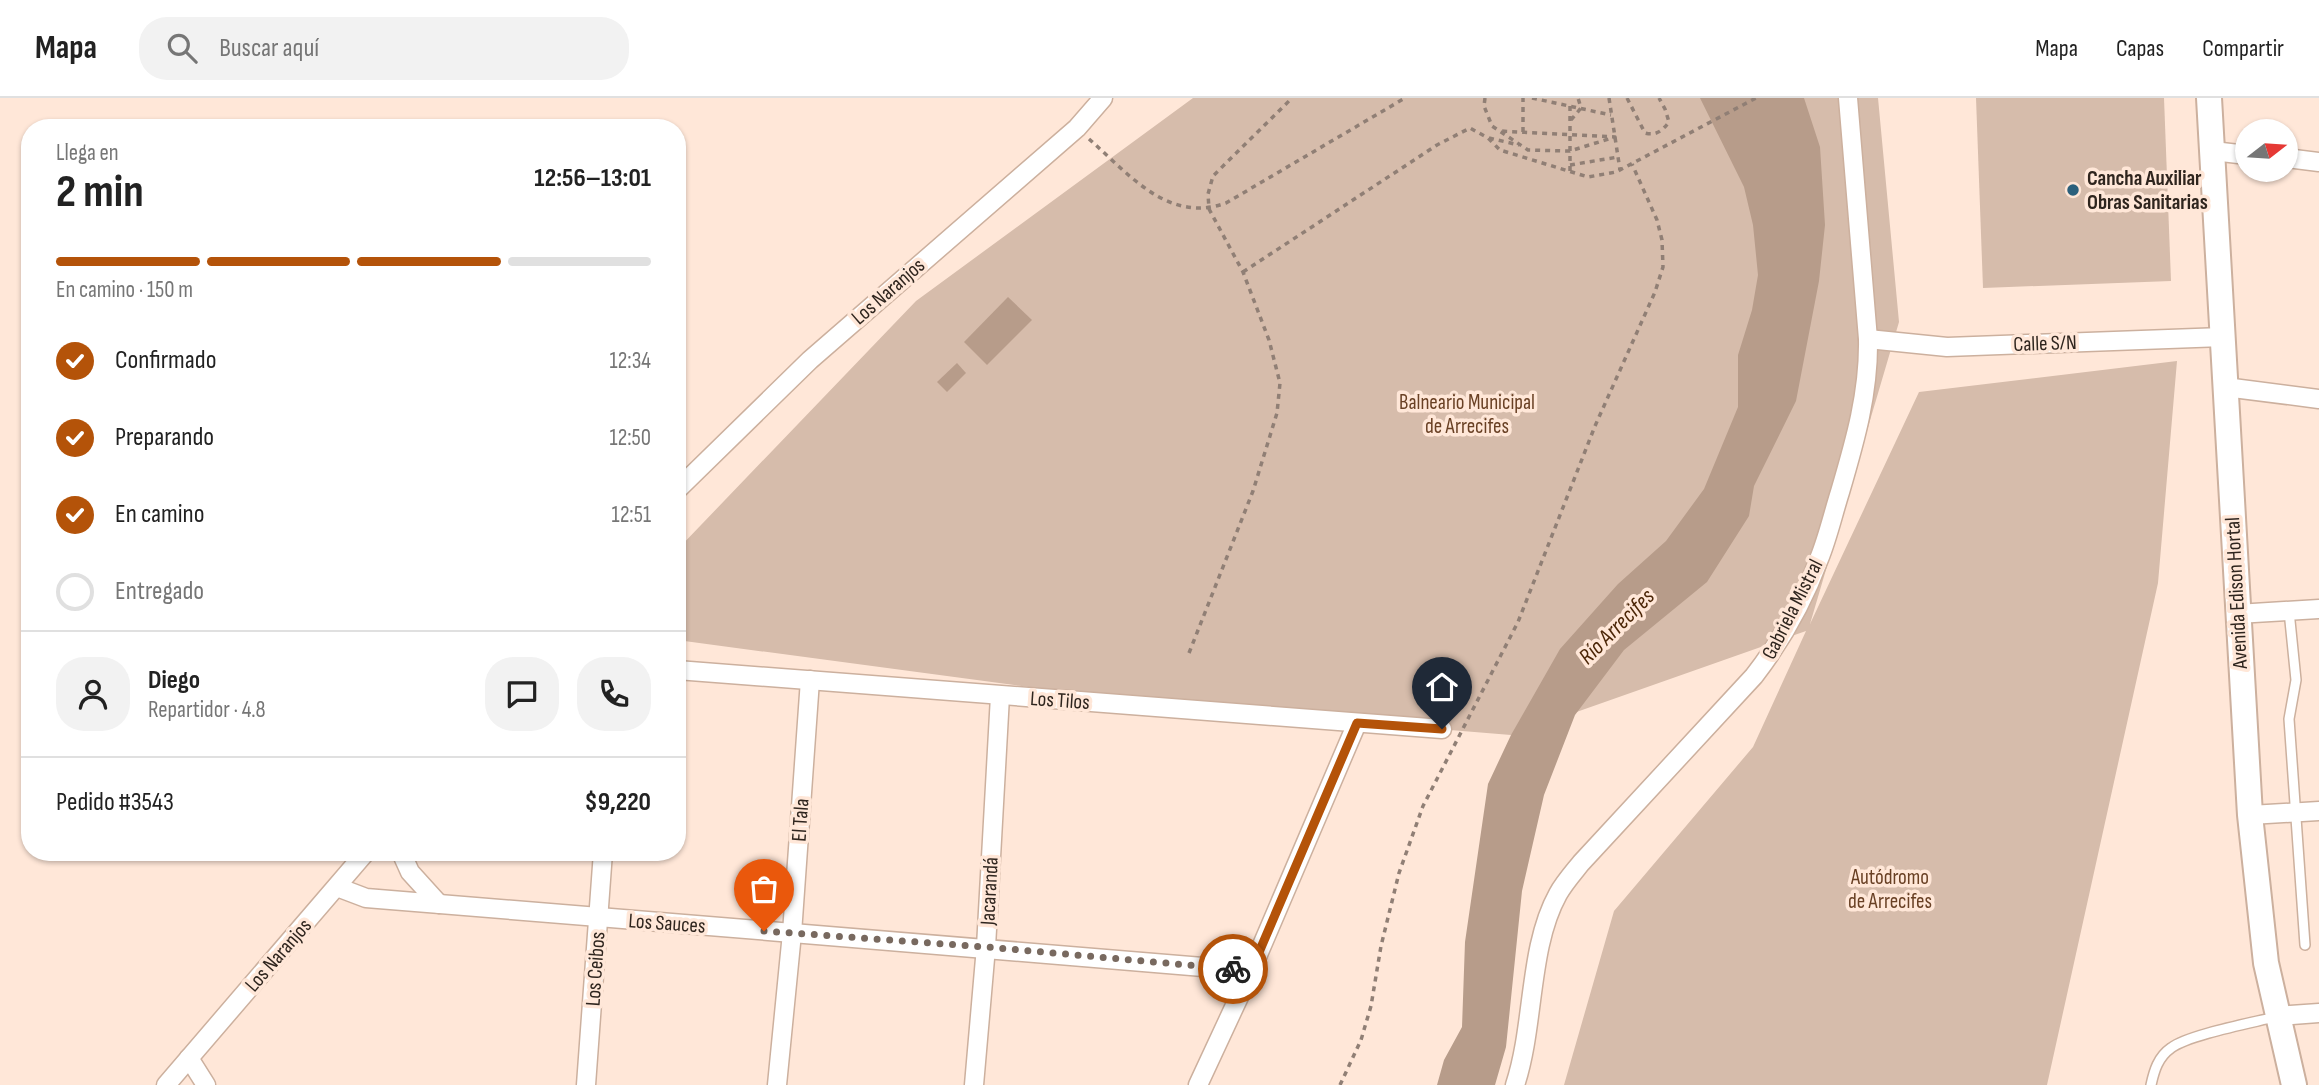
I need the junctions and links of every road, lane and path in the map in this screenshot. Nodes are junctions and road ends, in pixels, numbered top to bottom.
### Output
1 (1103, 98) edge
2 (1292, 98) edge
3 (1405, 98) edge
4 (1485, 98) edge
5 (1523, 98) edge
6 (1532, 98) edge
7 (1578, 98) edge
8 (1609, 98) edge
9 (1627, 98) edge
10 (1658, 98) edge
11 (1756, 98) edge
12 (1848, 98) edge
13 (2209, 98) edge
14 (1570, 106) junction
15 (1581, 108) junction
16 (1611, 115) junction
17 (1570, 120) junction
18 (1077, 128) junction
19 (1500, 131) junction
20 (1523, 132) junction
21 (1570, 134) junction
22 (1615, 137) junction
23 (1488, 138) junction
24 (1521, 146) junction
25 (1570, 151) junction
26 (2213, 151) junction
27 (2235, 154) edge
28 (1618, 157) junction
29 (2298, 160) edge
30 (2319, 162) edge
31 (1632, 164) junction
32 (1570, 165) junction
33 (1620, 170) junction
34 (1570, 172) junction
35 (1209, 209) junction
36 (1243, 272) junction
37 (2223, 337) junction
38 (1868, 339) junction
39 (2225, 387) junction
40 (2319, 399) edge
41 (686, 481) edge
42 (2319, 609) edge
43 (2289, 611) junction
44 (2237, 614) junction
45 (1189, 653) dead end
46 (686, 671) edge
47 (810, 680) junction
48 (1000, 696) junction
49 (1357, 723) junction
50 (1442, 729) dead end
51 (2319, 811) edge
52 (2295, 813) junction
53 (2250, 815) junction
54 (359, 861) edge
55 (405, 861) edge
56 (602, 861) edge
57 (337, 887) junction
58 (439, 904) junction
59 (599, 918) junction
60 (792, 933) junction
61 (2305, 945) dead end
62 (986, 947) junction
63 (1251, 971) junction
64 (2319, 1013) edge
65 (2277, 1016) junction
66 (189, 1058) junction
67 (166, 1085) edge
68 (206, 1085) edge
69 (586, 1085) edge
70 (777, 1085) edge
71 (974, 1085) edge
72 (1198, 1085) edge
73 (1340, 1085) edge
74 (1515, 1085) edge
75 (2151, 1085) edge
76 (2294, 1085) edge

1 - 18 street, Los Naranjos
2 - 35 path
3 - 35 path
4 - 19 path
5 - 20 path
6 - 14 path
7 - 15 path
8 - 16 path
9 - 10 path
11 - 31 path
12 - 38 street, Gabriela Mistral
13 - 26 main road, Avenida Edison Hortal
14 - 15 path
14 - 17 path
15 - 16 path
15 - 17 path
16 - 22 path
17 - 21 path
18 - 35 path
18 - 41 street, Los Naranjos
19 - 20 path
19 - 24 path
20 - 21 path
21 - 22 path
21 - 25 path
22 - 25 path
22 - 28 path
23 - 24 path
23 - 34 path
23 - 36 path
24 - 25 path
25 - 32 path
26 - 27 street
26 - 37 main road, Avenida Edison Hortal
28 - 32 path
28 - 33 path
29 - 30 street
31 - 33 path
31 - 73 path
32 - 34 path
33 - 34 path
35 - 36 path
36 - 45 path
37 - 38 street, Calle S/N
37 - 39 main road, Avenida Edison Hortal
38 - 74 street, Gabriela Mistral
39 - 40 street
39 - 44 main road, Avenida Edison Hortal
42 - 43 street
43 - 44 street
43 - 52 lane
44 - 53 main road, Avenida Edison Hortal
46 - 47 street, Los Tilos
47 - 48 street, Los Tilos
47 - 60 street, El Tala
48 - 49 street, Los Tilos
48 - 62 street, Jacarandá
49 - 50 street, Los Tilos
49 - 63 street
51 - 52 street
52 - 53 street
52 - 61 lane
53 - 65 main road, Avenida Edison Hortal
54 - 57 street, Los Naranjos
55 - 58 street
56 - 59 street, Los Ceibos
57 - 58 street, Los Sauces
57 - 66 street, Los Naranjos
58 - 59 street, Los Sauces
59 - 60 street, Los Sauces
59 - 69 street, Los Ceibos
60 - 62 street, Los Sauces
60 - 70 street, El Tala
62 - 63 street, Los Sauces
62 - 71 street, Jacarandá
63 - 72 street
64 - 65 street
65 - 75 lane
65 - 76 main road, Avenida Edison Hortal
66 - 67 street, Los Naranjos
66 - 68 street

